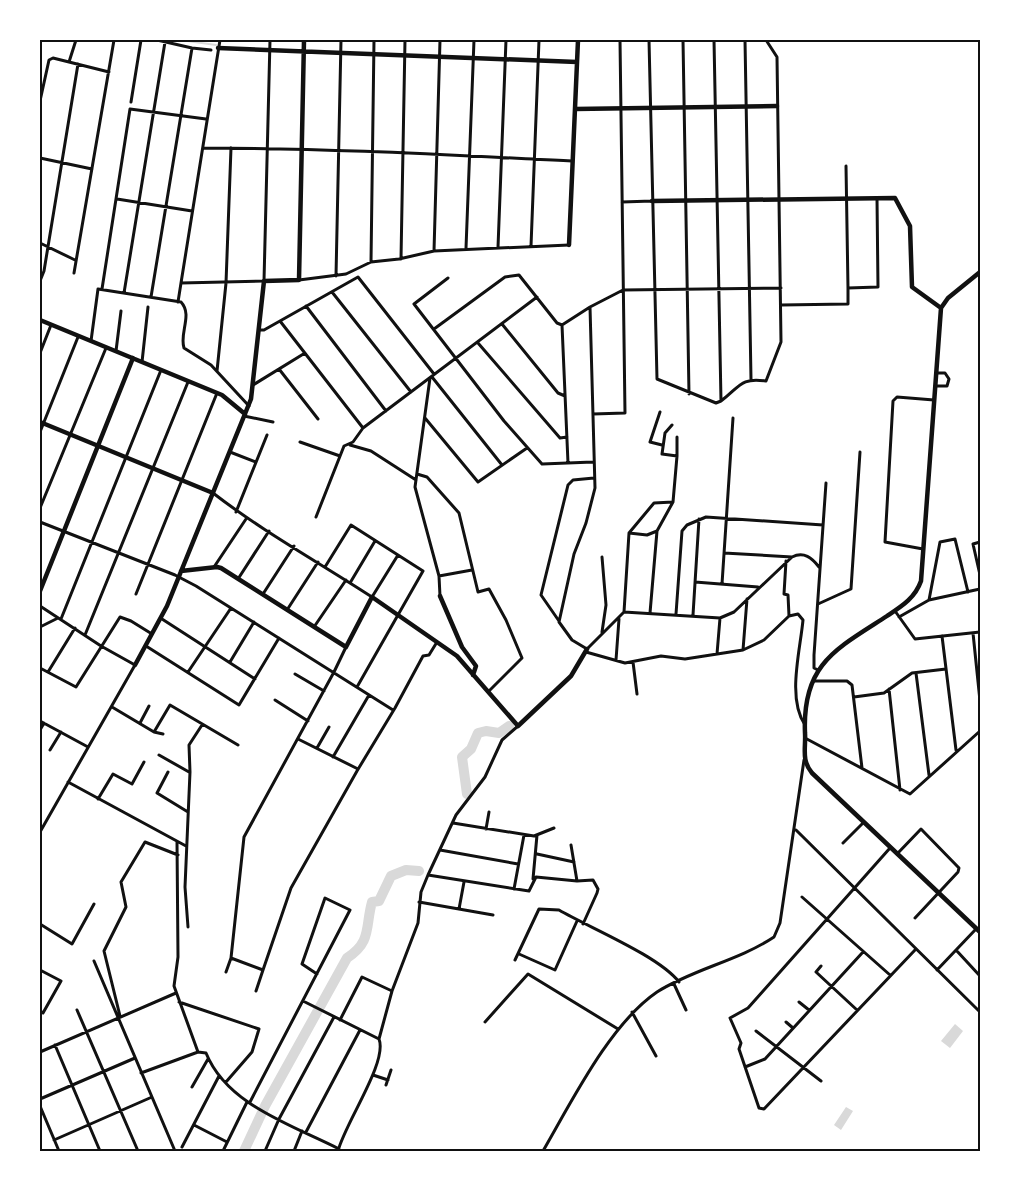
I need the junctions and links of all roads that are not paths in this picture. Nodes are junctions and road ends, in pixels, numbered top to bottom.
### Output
1 (76, 40) edge
2 (114, 40) edge
3 (141, 40) edge
4 (157, 40) edge
5 (220, 40) edge
6 (270, 40) edge
7 (304, 40) edge
8 (341, 40) edge
9 (374, 40) edge
10 (406, 40) edge
11 (440, 40) edge
12 (474, 40) edge
13 (506, 40) edge
14 (539, 40) edge
15 (578, 40) edge
16 (620, 40) edge
17 (649, 40) edge
18 (683, 40) edge
19 (714, 40) edge
20 (746, 40) edge
21 (766, 40) edge
22 (165, 42) junction
23 (192, 48) junction
24 (218, 48) junction
25 (212, 50) dead end
26 (270, 50) junction
27 (303, 51) junction
28 (340, 53) junction
29 (373, 54) junction
30 (405, 56) junction
31 (439, 57) junction
32 (474, 58) junction
33 (505, 60) junction
34 (538, 60) junction
35 (69, 62) junction
36 (577, 62) junction
37 (78, 64) junction
38 (109, 72) junction
39 (40, 101) edge
40 (131, 102) dead end
41 (777, 106) junction
42 (715, 107) junction
43 (746, 107) junction
44 (620, 108) junction
45 (683, 108) junction
46 (575, 109) junction
47 (650, 109) junction
48 (154, 112) junction
49 (180, 115) junction
50 (206, 119) junction
51 (203, 148) junction
52 (231, 148) junction
53 (267, 150) junction
54 (301, 151) junction
55 (338, 152) junction
56 (372, 152) junction
57 (402, 152) junction
58 (436, 154) junction
59 (40, 158) edge
60 (470, 158) junction
61 (501, 159) junction
62 (535, 159) junction
63 (572, 161) junction
64 (62, 163) junction
65 (846, 166) dead end
66 (92, 169) junction
67 (846, 198) junction
68 (877, 198) junction
69 (117, 199) junction
70 (748, 199) junction
71 (779, 199) junction
72 (717, 200) junction
73 (652, 201) junction
74 (685, 201) junction
75 (140, 202) junction
76 (622, 202) junction
77 (165, 206) junction
78 (192, 211) junction
79 (40, 243) edge
80 (569, 245) joint
81 (47, 246) junction
82 (531, 246) junction
83 (498, 247) junction
84 (466, 248) junction
85 (434, 251) junction
86 (401, 259) junction
87 (76, 260) junction
88 (371, 262) junction
89 (980, 272) edge
90 (74, 273) dead end
91 (336, 276) junction
92 (448, 278) dead end
93 (299, 280) junction
94 (40, 281) edge
95 (264, 281) junction
96 (226, 282) junction
97 (181, 283) junction
98 (750, 288) junction
99 (780, 288) junction
100 (848, 288) junction
101 (102, 289) junction
102 (719, 289) junction
103 (623, 290) junction
104 (654, 290) junction
105 (688, 290) junction
106 (332, 292) junction
107 (124, 293) junction
108 (151, 297) junction
109 (538, 297) junction
110 (178, 302) junction
111 (781, 304) junction
112 (306, 306) junction
113 (148, 307) dead end
114 (590, 307) junction
115 (941, 308) junction
116 (121, 311) dead end
117 (40, 320) edge
118 (280, 321) junction
119 (502, 324) junction
120 (51, 325) junction
121 (562, 325) junction
122 (434, 329) junction
123 (259, 330) junction
124 (78, 337) junction
125 (91, 342) junction
126 (478, 343) junction
127 (106, 348) junction
128 (116, 352) junction
129 (40, 353) edge
130 (304, 353) junction
131 (133, 358) junction
132 (456, 358) junction
133 (142, 362) junction
134 (280, 369) junction
135 (161, 370) junction
136 (218, 371) junction
137 (936, 373) junction
138 (432, 376) junction
139 (751, 379) junction
140 (188, 382) junction
141 (253, 385) junction
142 (935, 386) junction
143 (411, 392) junction
144 (217, 393) junction
145 (690, 394) junction
146 (565, 396) junction
147 (934, 400) junction
148 (721, 401) junction
149 (248, 406) junction
150 (386, 411) junction
151 (660, 412) dead end
152 (592, 414) junction
153 (244, 415) junction
154 (425, 418) junction
155 (733, 418) dead end
156 (318, 419) dead end
157 (42, 422) edge
158 (273, 422) dead end
159 (672, 425) dead end
160 (363, 428) junction
161 (40, 432) edge
162 (70, 434) junction
163 (267, 435) dead end
164 (567, 437) junction
165 (677, 437) dead end
166 (300, 442) dead end
167 (350, 445) junction
168 (662, 445) junction
169 (98, 446) junction
170 (527, 448) junction
171 (230, 452) junction
172 (860, 452) dead end
173 (126, 456) junction
174 (340, 456) junction
175 (677, 456) junction
176 (256, 462) junction
177 (593, 462) junction
178 (568, 463) junction
179 (502, 466) junction
180 (153, 468) junction
181 (417, 474) junction
182 (594, 478) junction
183 (183, 480) junction
184 (416, 480) junction
185 (826, 484) dead end
186 (213, 493) junction
187 (673, 502) junction
188 (40, 508) edge
189 (236, 512) junction
190 (316, 517) dead end
191 (726, 518) junction
192 (246, 519) junction
193 (699, 519) junction
194 (40, 522) edge
195 (822, 525) junction
196 (64, 531) junction
197 (269, 531) junction
198 (657, 531) junction
199 (629, 533) junction
200 (375, 541) junction
201 (92, 542) junction
202 (980, 542) edge
203 (294, 546) junction
204 (924, 549) junction
205 (119, 553) junction
206 (724, 553) junction
207 (398, 555) junction
208 (792, 557) junction
209 (602, 558) dead end
210 (786, 561) junction
211 (318, 562) junction
212 (149, 565) junction
213 (214, 567) junction
214 (326, 567) junction
215 (819, 567) junction
216 (472, 570) junction
217 (181, 572) junction
218 (980, 573) edge
219 (439, 576) junction
220 (179, 577) junction
221 (238, 579) junction
222 (348, 582) junction
223 (695, 582) junction
224 (722, 584) junction
225 (759, 587) junction
226 (980, 589) edge
227 (40, 591) edge
228 (968, 592) junction
229 (136, 594) dead end
230 (262, 595) junction
231 (440, 596) joint
232 (372, 597) junction
233 (747, 599) junction
234 (929, 600) junction
235 (818, 604) junction
236 (40, 606) edge
237 (231, 608) junction
238 (287, 610) junction
239 (895, 611) junction
240 (624, 612) junction
241 (398, 613) junction
242 (650, 613) junction
243 (676, 614) junction
244 (693, 615) junction
245 (790, 616) junction
246 (619, 617) junction
247 (899, 617) junction
248 (60, 618) junction
249 (720, 618) junction
250 (162, 619) junction
251 (254, 622) junction
252 (559, 622) junction
253 (40, 627) edge
254 (314, 627) junction
255 (75, 628) junction
256 (980, 632) edge
257 (602, 633) junction
258 (973, 633) junction
259 (85, 635) junction
260 (153, 635) junction
261 (942, 636) junction
262 (280, 638) junction
263 (437, 642) junction
264 (101, 646) junction
265 (146, 646) junction
266 (205, 646) junction
267 (346, 646) junction
268 (586, 650) junction
269 (743, 650) junction
270 (717, 654) junction
271 (616, 660) junction
272 (230, 662) junction
273 (633, 662) junction
274 (135, 665) junction
275 (40, 668) edge
276 (818, 670) junction
277 (946, 670) junction
278 (48, 672) junction
279 (188, 672) junction
280 (334, 672) junction
281 (916, 673) junction
282 (295, 674) dead end
283 (473, 675) junction
284 (255, 679) junction
285 (813, 681) junction
286 (357, 687) junction
287 (888, 689) junction
288 (324, 691) junction
289 (488, 692) junction
290 (637, 694) dead end
291 (369, 695) junction
292 (854, 697) junction
293 (275, 700) dead end
294 (980, 701) edge
295 (149, 706) dead end
296 (112, 707) junction
297 (394, 710) junction
298 (40, 720) edge
299 (308, 721) junction
300 (44, 723) junction
301 (140, 723) junction
302 (202, 725) junction
303 (805, 725) junction
304 (518, 726) junction
305 (329, 727) dead end
306 (40, 730) edge
307 (980, 730) edge
308 (61, 732) junction
309 (154, 732) junction
310 (163, 734) dead end
311 (805, 738) junction
312 (298, 739) junction
313 (238, 745) dead end
314 (88, 747) junction
315 (317, 748) junction
316 (50, 750) dead end
317 (956, 750) junction
318 (159, 755) dead end
319 (333, 757) junction
320 (804, 760) junction
321 (144, 762) dead end
322 (862, 768) junction
323 (358, 770) junction
324 (168, 772) dead end
325 (190, 772) junction
326 (929, 776) junction
327 (68, 782) junction
328 (900, 790) junction
329 (98, 799) junction
330 (188, 812) junction
331 (489, 812) dead end
332 (864, 822) junction
333 (453, 823) junction
334 (554, 828) dead end
335 (486, 829) junction
336 (796, 830) junction
337 (40, 832) edge
338 (524, 835) junction
339 (537, 835) junction
340 (177, 842) junction
341 (843, 843) dead end
342 (571, 845) dead end
343 (186, 846) junction
344 (890, 848) junction
345 (440, 850) junction
346 (537, 854) junction
347 (897, 854) junction
348 (178, 855) junction
349 (574, 862) junction
350 (518, 864) junction
351 (428, 876) junction
352 (533, 879) junction
353 (577, 881) junction
354 (464, 882) junction
355 (514, 889) junction
356 (854, 889) junction
357 (939, 894) junction
358 (802, 897) dead end
359 (420, 902) junction
360 (94, 904) dead end
361 (459, 909) junction
362 (493, 915) dead end
363 (915, 918) dead end
364 (828, 920) junction
365 (577, 921) junction
366 (40, 924) edge
367 (583, 924) junction
368 (188, 927) dead end
369 (978, 931) edge
370 (915, 950) junction
371 (956, 950) junction
372 (864, 952) junction
373 (519, 954) junction
374 (231, 958) junction
375 (515, 960) dead end
376 (94, 961) dead end
377 (821, 966) dead end
378 (40, 970) edge
379 (263, 970) junction
380 (937, 970) junction
381 (226, 972) dead end
382 (317, 974) junction
383 (890, 975) junction
384 (980, 976) edge
385 (679, 982) junction
386 (674, 984) junction
387 (832, 987) junction
388 (256, 991) dead end
389 (392, 991) junction
390 (176, 993) junction
391 (303, 1001) junction
392 (179, 1002) junction
393 (800, 1002) dead end
394 (77, 1010) dead end
395 (686, 1010) dead end
396 (809, 1010) junction
397 (858, 1010) junction
398 (40, 1011) edge
399 (632, 1012) junction
400 (980, 1012) edge
401 (118, 1016) junction
402 (334, 1017) junction
403 (340, 1020) junction
404 (485, 1022) dead end
405 (786, 1022) dead end
406 (793, 1028) junction
407 (618, 1029) junction
408 (360, 1030) junction
409 (86, 1031) junction
410 (756, 1031) dead end
411 (379, 1039) junction
412 (55, 1045) junction
413 (777, 1047) junction
414 (40, 1052) edge
415 (198, 1052) junction
416 (656, 1056) dead end
417 (135, 1058) junction
418 (208, 1059) junction
419 (745, 1067) junction
420 (805, 1068) junction
421 (391, 1070) dead end
422 (102, 1072) junction
423 (141, 1073) junction
424 (219, 1076) junction
425 (373, 1076) junction
426 (388, 1080) junction
427 (821, 1081) dead end
428 (226, 1082) junction
429 (72, 1085) junction
430 (386, 1085) dead end
431 (192, 1087) dead end
432 (152, 1098) junction
433 (40, 1099) edge
434 (248, 1102) junction
435 (40, 1106) edge
436 (121, 1110) junction
437 (279, 1119) junction
438 (89, 1125) junction
439 (194, 1125) junction
440 (304, 1132) junction
441 (54, 1140) junction
442 (227, 1142) junction
443 (182, 1147) dead end
444 (338, 1150) edge
445 (59, 1151) edge
446 (100, 1151) edge
447 (138, 1151) edge
448 (175, 1151) edge
449 (223, 1151) edge
450 (265, 1151) edge
451 (294, 1151) edge
452 (543, 1151) edge

1 - 35 street
2 - 38 street
3 - 40 street
4 - 22 street
5 - 24 street
6 - 26 street
7 - 27 street
8 - 28 street
9 - 29 street
10 - 30 street
11 - 31 street
12 - 32 street
13 - 33 street
14 - 34 street
15 - 36 street
16 - 44 street
17 - 47 street
18 - 45 street
19 - 42 street
20 - 43 street
21 - 41 street
22 - 23 street
22 - 48 street
23 - 25 street
23 - 49 street
24 - 26 street
24 - 50 street
26 - 27 street
26 - 53 street
27 - 28 street
27 - 54 street
28 - 29 street
28 - 55 street
29 - 30 street
29 - 56 street
30 - 31 street
30 - 57 street
31 - 32 street
31 - 58 street
32 - 33 street
32 - 60 street
33 - 34 street
33 - 61 street
34 - 36 street
34 - 62 street
35 - 37 street
35 - 39 street
36 - 46 street
37 - 38 street
37 - 64 street
38 - 66 street
41 - 43 street
41 - 71 street
42 - 43 street
42 - 45 street
42 - 72 street
43 - 70 street
44 - 46 street
44 - 47 street
44 - 76 street
45 - 47 street
45 - 74 street
46 - 63 street
47 - 73 street
48 - 49 street
48 - 69 street
48 - 75 street
49 - 50 street
49 - 77 street
50 - 51 street
51 - 52 street
51 - 78 street
52 - 53 street
52 - 96 street
53 - 54 street
53 - 95 street
54 - 55 street
54 - 93 street
55 - 56 street
55 - 91 street
56 - 57 street
56 - 88 street
57 - 58 street
57 - 86 street
58 - 60 street
58 - 85 street
59 - 64 street
60 - 61 street
60 - 84 street
61 - 62 street
61 - 83 street
62 - 63 street
62 - 82 street
63 - 80 street
64 - 66 street
64 - 81 street
65 - 67 street
66 - 87 street
67 - 68 street
67 - 71 street
67 - 100 street
68 - 100 street
68 - 115 street
69 - 75 street
69 - 101 street
70 - 71 street
70 - 72 street
70 - 98 street
71 - 99 street
72 - 74 street
72 - 102 street
73 - 74 street
73 - 76 street
73 - 104 street
74 - 105 street
75 - 77 street
75 - 107 street
76 - 103 street
77 - 78 street
77 - 108 street
78 - 97 street
79 - 81 street
80 - 82 street
81 - 87 street
81 - 94 street
82 - 83 street
83 - 84 street
84 - 85 street
85 - 86 street
86 - 88 street
87 - 90 street
88 - 91 street
89 - 115 street
91 - 93 street
92 - 122 street
93 - 95 street
95 - 96 street
95 - 123 street
96 - 97 street
96 - 136 street
97 - 110 street
98 - 99 street
98 - 102 street
98 - 139 street
99 - 111 street
100 - 111 street
101 - 107 street
101 - 125 street
102 - 105 street
102 - 148 street
103 - 104 street
103 - 114 street
103 - 152 street
104 - 105 street
104 - 145 street
105 - 145 street
106 - 112 street
106 - 138 street
106 - 143 street
107 - 108 street
108 - 110 street
109 - 119 street
109 - 121 street
109 - 122 street
110 - 136 street
111 - 139 street
112 - 118 street
112 - 150 street
113 - 133 street
114 - 121 street
114 - 152 street
115 - 137 street
116 - 128 street
117 - 120 street
118 - 123 street
118 - 130 street
119 - 126 street
119 - 146 street
120 - 124 street
120 - 129 street
121 - 146 street
122 - 132 street
123 - 141 street
124 - 125 street
124 - 157 street
125 - 127 street
126 - 132 street
126 - 164 street
127 - 128 street
127 - 162 street
128 - 131 street
130 - 134 street
130 - 160 street
131 - 133 street
131 - 169 street
132 - 138 street
132 - 170 street
133 - 135 street
134 - 141 street
134 - 156 street
135 - 140 street
135 - 173 street
136 - 149 street
137 - 142 street
137 - 142 street
138 - 143 street
138 - 154 street
138 - 179 street
139 - 148 street
140 - 144 street
140 - 180 street
141 - 149 street
142 - 147 street
143 - 150 street
144 - 153 street
144 - 183 street
145 - 148 street
146 - 164 street
147 - 204 street
147 - 204 street
149 - 153 street
150 - 160 street
151 - 168 street
152 - 177 street
153 - 158 street
153 - 171 street
154 - 179 street
154 - 181 street
155 - 191 street
157 - 161 street
157 - 162 street
159 - 168 street
160 - 167 street
162 - 169 street
162 - 188 street
163 - 176 street
164 - 178 street
165 - 175 street
166 - 174 street
167 - 174 street
167 - 184 street
168 - 175 street
169 - 173 street
169 - 196 street
170 - 178 street
170 - 179 street
171 - 176 street
171 - 186 street
172 - 235 street
173 - 180 street
173 - 201 street
174 - 190 street
175 - 187 street
176 - 189 street
177 - 178 street
177 - 182 street
180 - 183 street
180 - 205 street
181 - 184 street
181 - 216 street
182 - 252 street
182 - 252 street
183 - 186 street
183 - 212 street
184 - 219 street
185 - 195 street
186 - 189 street
186 - 217 street
187 - 198 street
187 - 199 street
189 - 192 street
191 - 193 street
191 - 195 street
191 - 206 street
192 - 197 street
192 - 213 street
193 - 223 street
193 - 243 street
194 - 196 street
195 - 215 street
196 - 201 street
196 - 227 street
197 - 203 street
197 - 221 street
198 - 199 street
198 - 242 street
199 - 240 street
200 - 207 street
200 - 214 street
200 - 222 street
201 - 205 street
201 - 248 street
202 - 218 street
203 - 211 street
203 - 230 street
204 - 239 street
205 - 212 street
205 - 259 street
206 - 208 street
206 - 224 street
207 - 232 street
207 - 241 street
208 - 210 street
208 - 215 street
209 - 257 street
210 - 225 street
210 - 245 street
211 - 214 street
211 - 238 street
212 - 220 street
212 - 229 street
213 - 217 street
213 - 221 street
214 - 222 street
215 - 235 street
216 - 219 street
216 - 289 street
217 - 220 street
219 - 231 street
220 - 237 street
220 - 250 street
221 - 230 street
222 - 232 street
222 - 254 street
223 - 224 street
223 - 244 street
224 - 225 street
225 - 233 street
226 - 228 street
228 - 234 street
228 - 234 street
230 - 238 street
231 - 283 street
232 - 241 street
232 - 267 street
233 - 249 street
233 - 269 street
234 - 247 street
235 - 276 street
236 - 248 street
237 - 251 street
237 - 266 street
238 - 254 street
239 - 247 street
239 - 276 street
240 - 242 street
240 - 246 street
241 - 263 street
241 - 286 street
242 - 243 street
243 - 244 street
244 - 249 street
245 - 269 street
245 - 303 street
246 - 257 street
246 - 271 street
247 - 261 street
248 - 253 street
248 - 255 street
249 - 270 street
250 - 260 street
250 - 266 street
251 - 262 street
251 - 272 street
252 - 268 street
254 - 267 street
255 - 259 street
255 - 278 street
256 - 258 street
257 - 268 street
258 - 261 street
258 - 294 street
259 - 264 street
260 - 264 street
260 - 265 street
261 - 277 street
262 - 280 street
262 - 284 street
263 - 283 street
263 - 297 street
264 - 274 street
264 - 278 street
265 - 274 street
265 - 279 street
266 - 272 street
266 - 279 street
267 - 280 street
268 - 271 street
268 - 304 street
269 - 270 street
270 - 273 street
271 - 273 street
272 - 284 street
273 - 290 street
274 - 296 street
275 - 278 street
276 - 285 street
277 - 281 street
277 - 317 street
279 - 284 street
280 - 286 street
280 - 288 street
281 - 287 street
281 - 326 street
282 - 288 street
283 - 289 street
285 - 292 street
285 - 303 street
286 - 291 street
287 - 292 street
287 - 328 street
288 - 299 street
289 - 304 street
291 - 297 street
291 - 319 street
292 - 322 street
293 - 299 street
295 - 301 street
296 - 301 street
296 - 314 street
297 - 323 street
298 - 300 street
299 - 312 street
300 - 306 street
300 - 308 street
301 - 309 street
302 - 309 street
302 - 313 street
302 - 325 street
303 - 311 street
304 - 333 street
305 - 315 street
307 - 317 street
308 - 314 street
308 - 316 street
309 - 310 street
311 - 320 street
311 - 322 street
312 - 315 street
312 - 374 street
314 - 327 street
315 - 319 street
317 - 326 street
318 - 325 street
319 - 323 street
320 - 332 street
320 - 336 street
321 - 329 street
322 - 328 street
323 - 379 street
324 - 330 street
325 - 330 street
326 - 328 street
327 - 329 street
327 - 337 street
329 - 340 street
330 - 343 street
331 - 335 street
332 - 341 street
332 - 344 street
333 - 335 street
333 - 345 street
334 - 339 street
335 - 338 street
336 - 356 street
336 - 385 street
338 - 339 street
338 - 350 street
339 - 346 street
340 - 343 street
340 - 348 street
342 - 349 street
343 - 368 street
344 - 347 street
344 - 356 street
345 - 350 street
345 - 351 street
346 - 349 street
346 - 352 street
347 - 357 street
347 - 357 street
348 - 390 street
348 - 401 street
349 - 353 street
350 - 355 street
351 - 354 street
351 - 359 street
352 - 353 street
352 - 355 street
353 - 367 street
354 - 355 street
354 - 361 street
356 - 364 street
356 - 370 street
357 - 363 street
357 - 369 street
358 - 364 street
359 - 361 street
359 - 389 street
360 - 366 street
361 - 362 street
364 - 372 street
364 - 419 street
365 - 367 street
365 - 373 street
365 - 373 street
367 - 385 street
369 - 371 street
370 - 380 street
370 - 383 street
371 - 380 street
371 - 384 street
372 - 383 street
372 - 387 street
373 - 375 street
374 - 379 street
374 - 381 street
376 - 401 street
377 - 387 street
378 - 398 street
379 - 388 street
380 - 400 street
382 - 382 street
382 - 391 street
383 - 397 street
385 - 386 street
386 - 395 street
386 - 399 street
387 - 396 street
387 - 397 street
389 - 403 street
389 - 411 street
390 - 392 street
390 - 401 street
391 - 402 street
391 - 434 street
392 - 415 street
392 - 428 street
393 - 396 street
394 - 409 street
396 - 406 street
397 - 420 street
399 - 407 street
399 - 416 street
401 - 409 street
401 - 417 street
402 - 403 street
402 - 437 street
403 - 408 street
404 - 407 street
405 - 406 street
406 - 413 street
407 - 452 street
408 - 411 street
408 - 440 street
409 - 412 street
409 - 422 street
410 - 413 street
411 - 425 street
412 - 414 street
412 - 429 street
413 - 419 street
413 - 420 street
415 - 418 street
415 - 423 street
417 - 422 street
417 - 423 street
418 - 424 street
418 - 431 street
419 - 420 street
420 - 427 street
421 - 426 street
422 - 429 street
422 - 436 street
423 - 432 street
424 - 428 street
424 - 439 street
425 - 426 street
425 - 444 street
426 - 430 street
428 - 434 street
429 - 433 street
429 - 438 street
432 - 436 street
432 - 448 street
434 - 437 street
434 - 442 street
435 - 441 street
436 - 438 street
436 - 447 street
437 - 440 street
437 - 450 street
438 - 441 street
438 - 446 street
439 - 442 street
439 - 443 street
440 - 444 street
440 - 451 street
441 - 445 street
442 - 449 street

